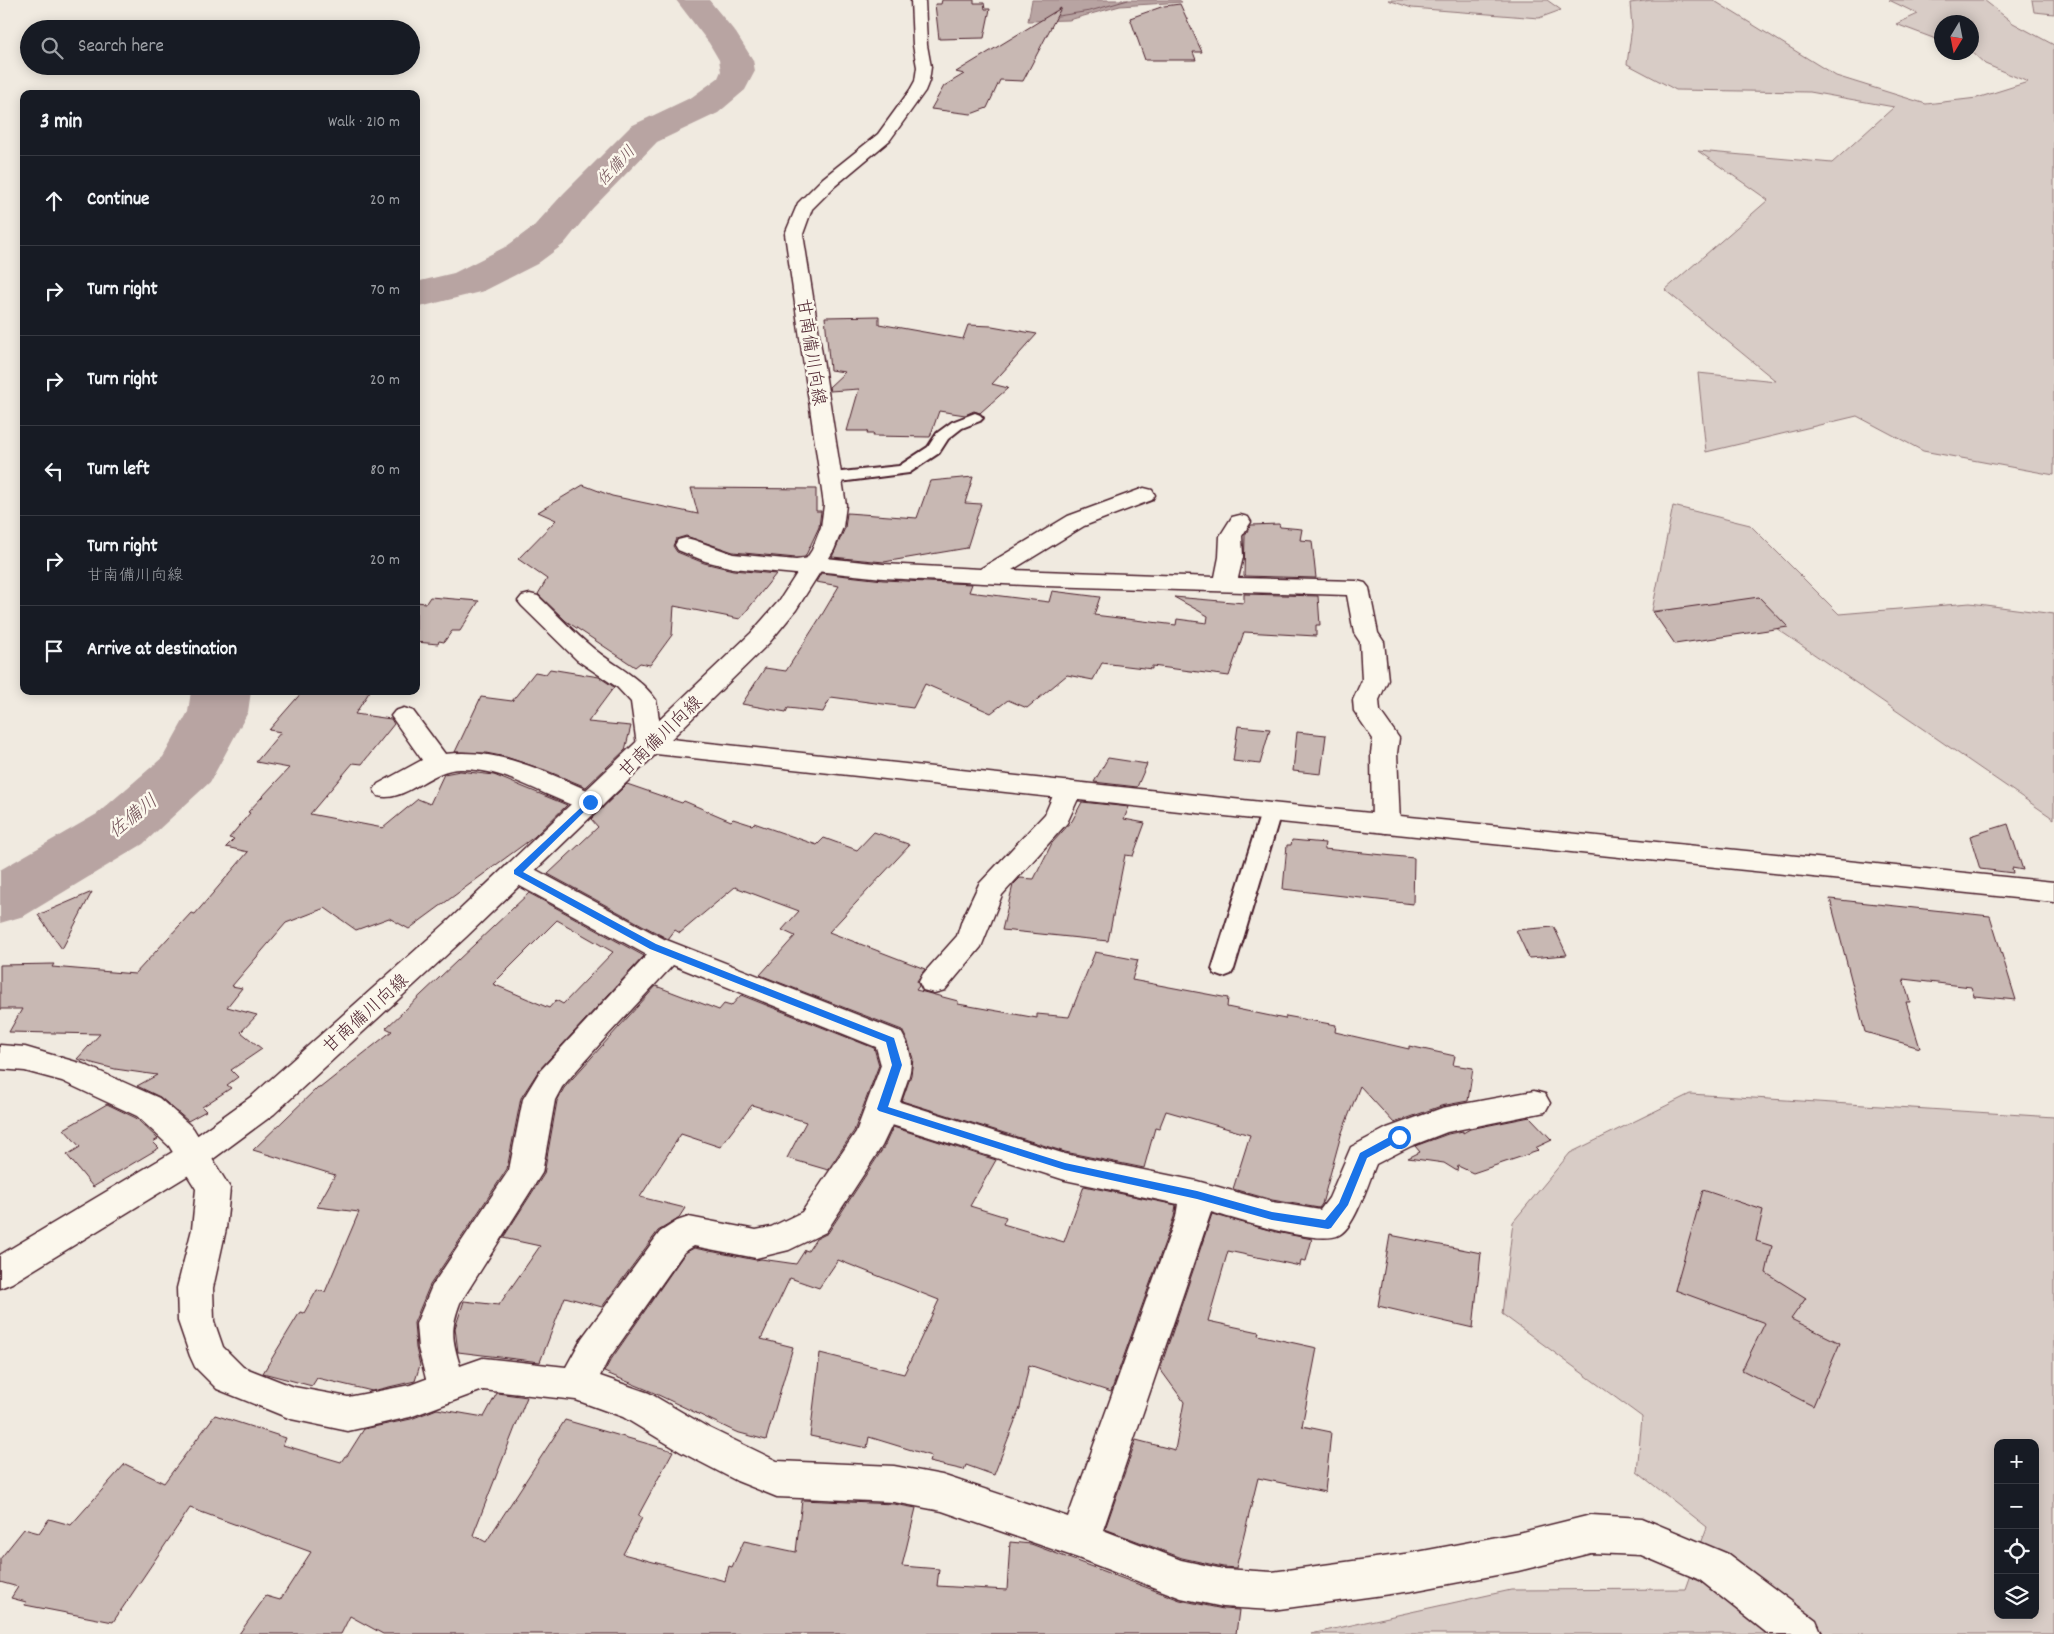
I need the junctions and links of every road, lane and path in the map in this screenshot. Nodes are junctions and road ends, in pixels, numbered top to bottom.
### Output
1 (918, 0) edge
2 (975, 418) dead end
3 (832, 478) junction
4 (1144, 495) dead end
5 (1240, 522) dead end
6 (686, 545) dead end
7 (816, 564) junction
8 (984, 576) junction
9 (1225, 584) junction
10 (530, 601) dead end
11 (404, 716) dead end
12 (650, 745) junction
13 (438, 764) junction
14 (388, 790) dead end
15 (1068, 790) junction
16 (590, 802) junction
17 (1271, 812) junction
18 (1386, 824) junction
19 (517, 872) junction
20 (2054, 892) edge
21 (668, 952) junction
22 (1223, 969) dead end
23 (934, 982) dead end
24 (0, 1057) edge
25 (1534, 1103) dead end
26 (882, 1109) junction
27 (193, 1156) junction
28 (1197, 1195) junction
29 (0, 1273) edge
30 (576, 1384) junction
31 (447, 1388) junction
32 (1080, 1540) junction
33 (1801, 1634) edge

1 - 3 street, 甘南備川向線
2 - 3 lane
3 - 7 street, 甘南備川向線
4 - 8 street
5 - 9 street
6 - 7 street
7 - 8 street
7 - 12 street, 甘南備川向線
8 - 9 street
9 - 18 street
10 - 12 street
11 - 13 street
12 - 15 street
12 - 16 street, 甘南備川向線
13 - 14 street
13 - 16 street
15 - 17 street
15 - 23 street
16 - 19 street, 甘南備川向線
17 - 18 street
17 - 22 lane
18 - 20 street
19 - 21 street
19 - 27 street, 甘南備川向線
21 - 26 street
21 - 31 street
24 - 27 street
25 - 28 street
26 - 28 street
26 - 30 street
27 - 29 street, 甘南備川向線
27 - 31 street
28 - 32 street
30 - 31 street
30 - 32 street
32 - 33 street

